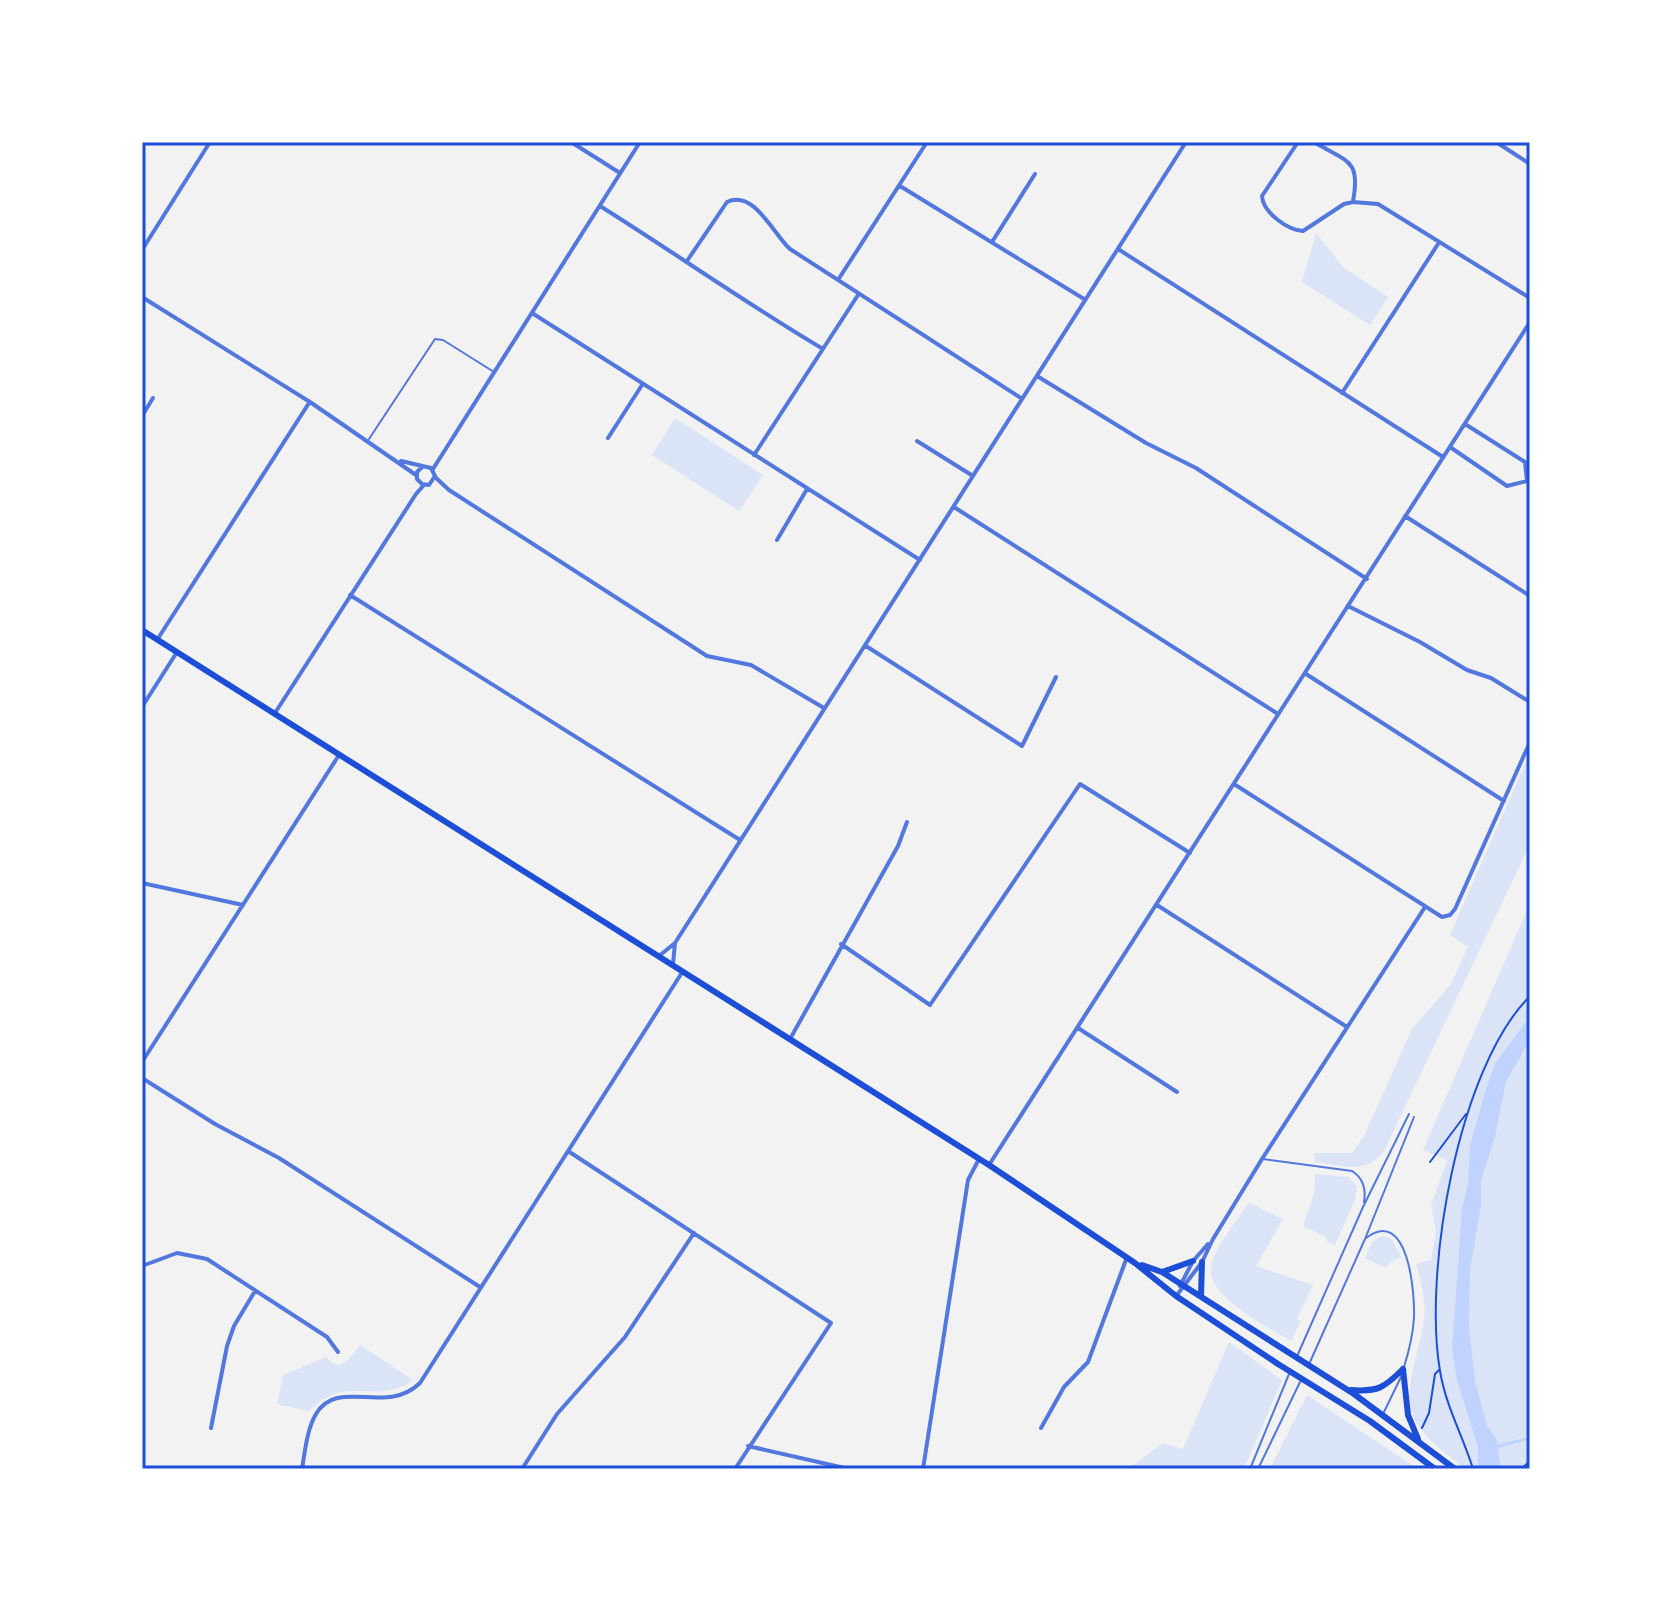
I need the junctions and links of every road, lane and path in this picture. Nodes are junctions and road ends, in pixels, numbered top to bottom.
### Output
1 (210, 142) edge
2 (571, 142) edge
3 (640, 142) edge
4 (927, 142) edge
5 (1186, 142) edge
6 (1298, 142) edge
7 (1314, 142) edge
8 (1496, 142) edge
9 (1530, 164) edge
10 (620, 173) junction
11 (1035, 174) dead end
12 (900, 186) junction
13 (1353, 202) junction
14 (600, 206) junction
15 (992, 242) junction
16 (1439, 244) junction
17 (1117, 248) junction
18 (142, 250) edge
19 (687, 261) junction
20 (838, 280) junction
21 (858, 295) junction
22 (142, 297) edge
23 (1530, 298) edge
24 (1084, 299) junction
25 (532, 313) junction
26 (1530, 322) edge
27 (823, 349) junction
28 (494, 372) junction
29 (1037, 376) junction
30 (642, 385) junction
31 (1342, 393) junction
32 (153, 398) dead end
33 (1021, 398) junction
34 (310, 402) junction
35 (142, 416) edge
36 (1465, 424) junction
37 (608, 438) dead end
38 (368, 440) junction
39 (917, 441) dead end
40 (1450, 447) junction
41 (754, 455) junction
42 (439, 457) junction
43 (1443, 457) junction
44 (399, 460) junction
45 (424, 467) junction
46 (433, 469) junction
47 (973, 476) junction
48 (417, 478) junction
49 (433, 480) junction
50 (1528, 482) edge
51 (424, 485) junction
52 (807, 489) junction
53 (416, 494) junction
54 (954, 507) junction
55 (1405, 516) junction
56 (777, 540) dead end
57 (920, 560) junction
58 (1367, 579) junction
59 (350, 595) junction
60 (1530, 596) edge
61 (1348, 606) junction
62 (142, 630) edge
63 (157, 640) junction
64 (866, 646) junction
65 (177, 652) junction
66 (1306, 674) junction
67 (1056, 677) dead end
68 (1530, 702) edge
69 (142, 707) edge
70 (824, 708) junction
71 (275, 713) junction
72 (1278, 714) junction
73 (1530, 742) edge
74 (339, 755) junction
75 (1234, 784) junction
76 (1504, 801) junction
77 (907, 822) dead end
78 (740, 840) junction
79 (1190, 853) junction
80 (142, 883) edge
81 (243, 905) junction
82 (1157, 905) junction
83 (1425, 907) junction
84 (675, 943) junction
85 (841, 944) junction
86 (659, 956) junction
87 (673, 965) junction
88 (683, 971) junction
89 (1530, 996) edge
90 (1347, 1027) junction
91 (1078, 1028) junction
92 (790, 1039) junction
93 (142, 1062) edge
94 (142, 1078) edge
95 (1177, 1092) dead end
96 (1469, 1110) junction
97 (1409, 1114) dead end
98 (1414, 1117) dead end
99 (568, 1151) junction
100 (979, 1159) junction
101 (1262, 1159) junction
102 (1430, 1162) dead end
103 (989, 1165) junction
104 (1363, 1207) junction
105 (694, 1233) junction
106 (1213, 1239) junction
107 (1365, 1239) junction
108 (1127, 1257) junction
109 (1193, 1261) junction
110 (1202, 1262) junction
111 (1135, 1263) junction
112 (142, 1266) edge
113 (1162, 1272) junction
114 (1183, 1285) junction
115 (480, 1287) junction
116 (255, 1291) junction
117 (1176, 1296) junction
118 (1201, 1296) junction
119 (338, 1352) dead end
120 (1403, 1369) junction
121 (1439, 1369) junction
122 (1349, 1390) junction
123 (1382, 1415) junction
124 (1377, 1426) junction
125 (211, 1428) dead end
126 (1041, 1428) dead end
127 (1423, 1428) dead end
128 (1419, 1442) junction
129 (748, 1446) junction
130 (1530, 1461) edge
131 (302, 1469) edge
132 (522, 1469) edge
133 (735, 1469) edge
134 (849, 1469) edge
135 (923, 1469) edge
136 (1250, 1469) edge
137 (1258, 1469) edge
138 (1435, 1469) edge
139 (1455, 1469) edge
140 (1473, 1469) edge
141 (1521, 1469) edge

1 - 18 street
2 - 10 street
3 - 10 street
4 - 12 street
5 - 17 street
6 - 13 street
7 - 13 street
8 - 9 street
10 - 14 street
11 - 15 street
12 - 15 street
12 - 20 street
13 - 16 street
14 - 19 street
14 - 25 street
15 - 24 street
16 - 23 street
16 - 31 street
17 - 24 street
17 - 31 street
19 - 20 street
19 - 27 street
20 - 21 street
21 - 27 street
21 - 33 street
22 - 34 street
24 - 29 street
25 - 28 street
25 - 30 street
26 - 36 street
27 - 41 street
28 - 38 lane
28 - 42 street
29 - 33 street
29 - 58 street
30 - 37 street
30 - 41 street
31 - 43 street
32 - 35 street
33 - 47 street
34 - 38 street
34 - 63 street
36 - 40 street
36 - 50 street
38 - 44 street
39 - 47 street
40 - 43 street
40 - 50 street
41 - 52 street
42 - 45 street
42 - 46 street
43 - 55 street
44 - 45 street
44 - 48 street
45 - 46 street
45 - 48 street
46 - 49 street
47 - 54 street
48 - 51 street
48 - 53 street
49 - 51 street
49 - 70 street
51 - 53 street
52 - 56 street
52 - 57 street
53 - 59 street
54 - 57 street
54 - 72 street
55 - 58 street
55 - 60 street
57 - 64 street
58 - 61 street
59 - 71 street
59 - 78 street
61 - 66 street
61 - 68 street
62 - 63 main road
63 - 65 main road
64 - 67 street
64 - 70 street
65 - 69 street
65 - 71 main road
66 - 72 street
66 - 76 street
70 - 78 street
71 - 74 main road
72 - 75 street
73 - 76 street
74 - 81 street
74 - 86 main road
75 - 79 street
75 - 83 street
76 - 83 street
77 - 85 street
78 - 84 street
79 - 82 street
79 - 85 street
80 - 81 street
81 - 93 street
82 - 90 street
82 - 91 street
83 - 90 street
84 - 86 street
84 - 87 street
85 - 92 street
86 - 87 main road
87 - 88 main road
88 - 92 main road
88 - 99 street
89 - 96 path
90 - 101 street
91 - 95 street
91 - 103 street
92 - 100 main road
94 - 115 street
96 - 102 path
96 - 121 path
97 - 104 lane
98 - 107 lane
99 - 105 street
99 - 115 street
100 - 103 main road
100 - 135 street
101 - 104 lane
101 - 106 street
103 - 108 main road
104 - 136 lane
105 - 129 street
105 - 132 street
106 - 109 street
106 - 110 street
107 - 120 lane
107 - 137 lane
108 - 111 main road
108 - 126 street
109 - 113 main road
109 - 114 street
110 - 114 street
110 - 118 main road
111 - 113 main road
111 - 117 main road
112 - 116 street
113 - 114 main road
114 - 117 street
114 - 118 main road
115 - 131 street
116 - 119 street
116 - 125 street
117 - 124 main road
118 - 122 main road
120 - 122 main road
120 - 123 lane
120 - 128 main road
121 - 127 path
121 - 140 path
122 - 123 main road
123 - 124 main road
123 - 128 main road
124 - 138 main road
128 - 139 main road
129 - 133 street
129 - 134 street
130 - 141 path

